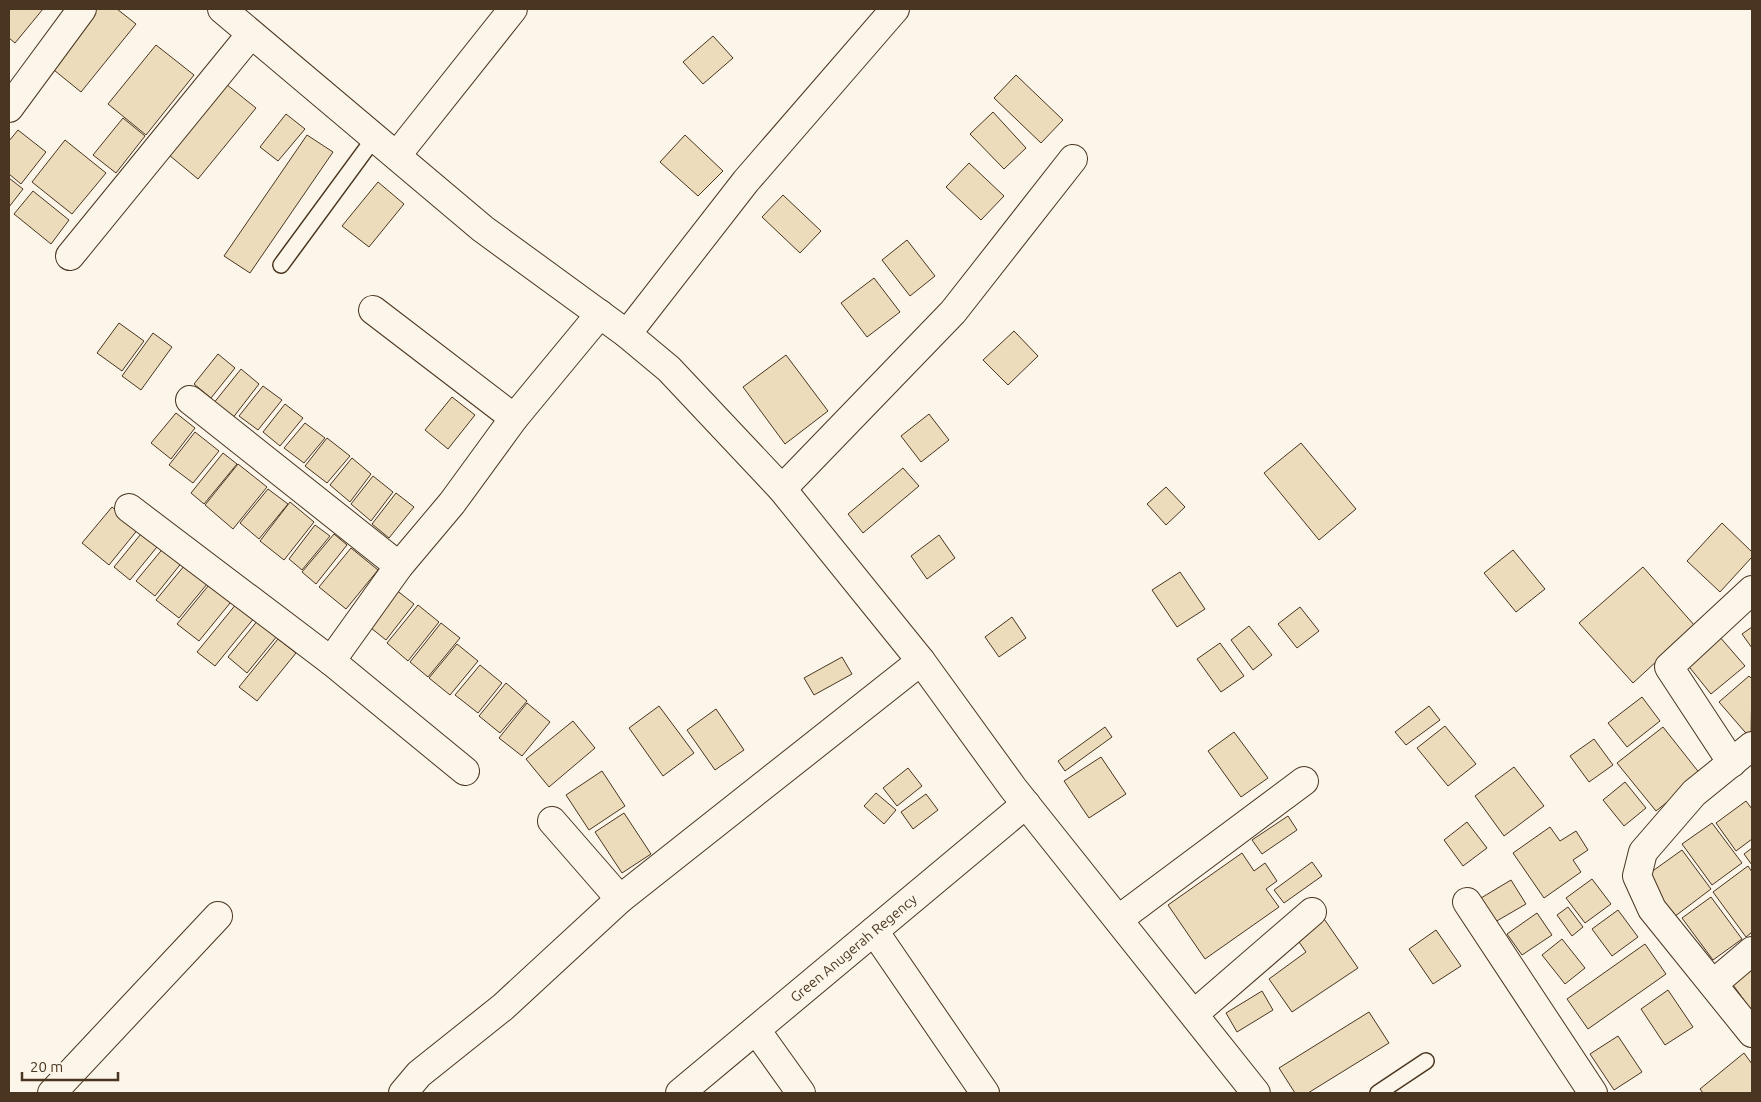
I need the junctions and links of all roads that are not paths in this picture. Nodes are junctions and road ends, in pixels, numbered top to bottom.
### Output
1 (82, 9) edge
2 (224, 9) edge
3 (513, 9) edge
4 (895, 9) edge
5 (251, 34) junction
6 (9, 108) edge
7 (376, 137) junction
8 (397, 156) junction
9 (1072, 159) dead end
10 (70, 256) dead end
11 (281, 264) dead end
12 (373, 310) dead end
13 (600, 314) junction
14 (627, 334) junction
15 (190, 400) dead end
16 (514, 418) junction
17 (782, 489) junction
18 (129, 508) dead end
19 (399, 566) junction
20 (1752, 590) edge
21 (331, 661) junction
22 (921, 661) junction
23 (1742, 754) edge
24 (466, 771) dead end
25 (1304, 782) dead end
26 (1026, 804) junction
27 (552, 822) dead end
28 (620, 899) junction
29 (1467, 902) dead end
30 (1312, 912) dead end
31 (218, 916) dead end
32 (1119, 919) junction
33 (874, 931) junction
34 (1752, 951) edge
35 (1713, 984) junction
36 (1194, 1014) junction
37 (756, 1030) junction
38 (1752, 1033) edge
39 (1426, 1061) dead end
40 (52, 1093) edge
41 (403, 1093) edge
42 (680, 1093) edge
43 (801, 1093) edge
44 (985, 1093) edge
45 (1256, 1093) edge
46 (1378, 1093) edge
47 (1594, 1093) edge

1 - 6 street
2 - 5 street
3 - 8 street
4 - 14 street
5 - 7 street
5 - 10 street
7 - 8 street
7 - 11 lane
8 - 13 street
9 - 17 street
12 - 16 street
13 - 14 street
13 - 16 street
14 - 17 street
15 - 19 street
16 - 19 street
17 - 22 street
18 - 21 street
19 - 21 street
20 - 23 street
21 - 24 street
22 - 26 street
22 - 28 street
23 - 35 street
25 - 32 street
26 - 32 street
26 - 33 street, Green Anugerah Regency
27 - 28 street
28 - 41 street
29 - 47 street
30 - 36 street
31 - 40 street
32 - 36 street
33 - 37 street, Green Anugerah Regency
33 - 44 street
34 - 35 street
35 - 38 street
36 - 45 street
37 - 42 street, Green Anugerah Regency
37 - 43 street
39 - 46 lane

